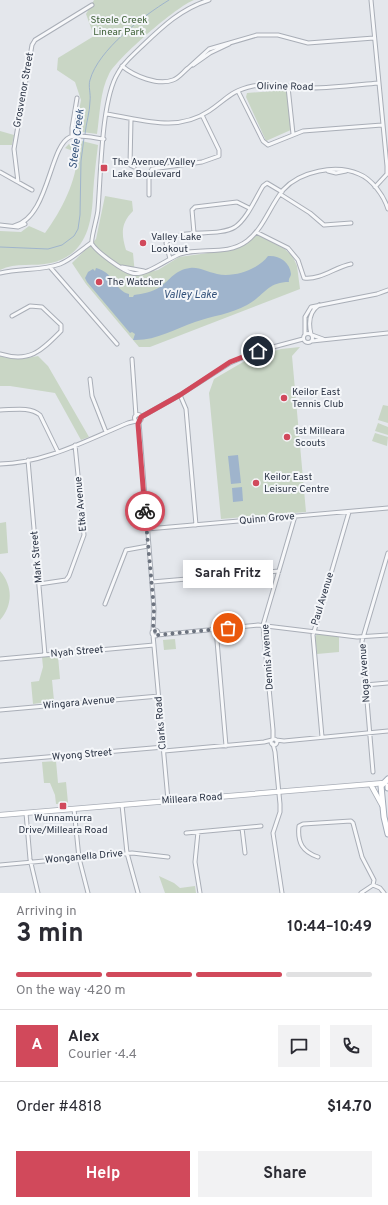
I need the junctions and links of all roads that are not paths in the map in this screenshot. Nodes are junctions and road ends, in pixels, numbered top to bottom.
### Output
1 (209, 0) edge
2 (371, 0) edge
3 (92, 5) dead end
4 (374, 38) junction
5 (122, 66) junction
6 (378, 83) junction
7 (288, 87) junction
8 (238, 91) junction
9 (77, 98) dead end
10 (106, 114) junction
11 (202, 115) junction
12 (131, 119) junction
13 (382, 125) junction
14 (292, 134) junction
15 (72, 136) junction
16 (104, 139) junction
17 (134, 167) dead end
18 (0, 172) edge
19 (384, 179) junction
20 (18, 182) junction
21 (388, 182) edge
22 (374, 187) junction
23 (32, 190) dead end
24 (281, 193) junction
25 (149, 194) dead end
26 (249, 208) junction
27 (388, 209) edge
28 (351, 223) dead end
29 (0, 225) edge
30 (256, 232) junction
31 (194, 234) junction
32 (91, 243) junction
33 (170, 259) junction
34 (351, 264) dead end
35 (50, 267) junction
36 (122, 267) junction
37 (144, 271) junction
38 (0, 273) edge
39 (388, 290) edge
40 (321, 304) junction
41 (306, 315) junction
42 (12, 316) dead end
43 (310, 317) junction
44 (388, 333) edge
45 (305, 334) junction
46 (311, 335) junction
47 (303, 339) junction
48 (325, 339) junction
49 (312, 341) junction
50 (117, 344) dead end
51 (0, 354) edge
52 (132, 359) dead end
53 (90, 379) dead end
54 (180, 395) junction
55 (0, 410) edge
56 (138, 418) junction
57 (106, 432) junction
58 (75, 445) junction
59 (58, 452) junction
60 (28, 460) junction
61 (0, 464) edge
62 (388, 508) edge
63 (349, 512) junction
64 (295, 516) junction
65 (196, 525) junction
66 (147, 529) junction
67 (148, 546) junction
68 (388, 553) edge
69 (279, 571) junction
70 (152, 582) junction
71 (39, 584) junction
72 (105, 604) dead end
73 (264, 625) junction
74 (216, 629) junction
75 (313, 631) junction
76 (156, 633) junction
77 (388, 635) edge
78 (363, 637) junction
79 (154, 646) junction
80 (45, 655) junction
81 (0, 659) edge
82 (388, 683) edge
83 (365, 685) junction
84 (159, 696) junction
85 (0, 710) edge
86 (388, 732) edge
87 (370, 733) junction
88 (322, 737) junction
89 (274, 742) junction
90 (226, 746) junction
91 (164, 749) junction
92 (0, 761) edge
93 (373, 772) dead end
94 (371, 784) junction
95 (387, 784) edge
96 (279, 793) junction
97 (168, 800) junction
98 (122, 804) junction
99 (383, 807) junction
100 (74, 808) junction
101 (26, 813) junction
102 (0, 815) edge
103 (261, 826) dead end
104 (242, 828) junction
105 (198, 832) junction
106 (186, 833) dead end
107 (388, 834) edge
108 (127, 853) junction
109 (245, 853) dead end
110 (168, 857) dead end
111 (318, 857) dead end
112 (79, 858) junction
113 (31, 862) junction
114 (0, 865) edge
115 (373, 885) junction
116 (38, 893) edge
117 (88, 893) edge
118 (138, 893) edge
119 (200, 893) edge
120 (282, 893) edge
121 (361, 893) edge
122 (384, 893) edge

1 - 5 street
2 - 4 street
3 - 20 street, Grosvenor Street
4 - 5 street
4 - 6 street
5 - 10 street
6 - 7 street, Olivine Road
6 - 13 street
7 - 8 street, Olivine Road
7 - 14 street
8 - 11 street, Olivine Road
8 - 14 street
9 - 15 street
10 - 12 street, Olivine Road
10 - 16 street
11 - 12 street, Olivine Road
11 - 25 street
12 - 17 street
13 - 14 street
13 - 19 street
15 - 16 street
15 - 29 street
16 - 32 street
18 - 20 street
19 - 21 street
19 - 22 street
20 - 23 street
22 - 24 street
22 - 27 street
24 - 26 street
24 - 28 street
24 - 30 street
26 - 31 street
26 - 31 street
30 - 33 street
30 - 34 street
31 - 33 street
32 - 35 street
32 - 36 street
33 - 37 street
35 - 38 street
35 - 50 street
36 - 37 street
36 - 37 street
39 - 40 street
40 - 41 street
40 - 43 street
41 - 43 street
41 - 45 street
42 - 51 street
43 - 46 street
44 - 48 street
45 - 46 street
45 - 47 street
46 - 48 street
46 - 49 street
47 - 49 street
47 - 54 street
48 - 49 street
52 - 56 street, Clarks Road
53 - 57 street
54 - 56 street
54 - 65 street
55 - 59 street
56 - 57 street
56 - 66 street, Clarks Road
57 - 58 street
58 - 59 street
58 - 71 street, Etka Avenue
59 - 60 street
60 - 61 street
60 - 71 street, Mark Street
62 - 63 street, Quinn Grove
63 - 64 street, Quinn Grove
63 - 75 street, Paul Avenue
64 - 65 street, Quinn Grove
64 - 69 street, Dennis Avenue
65 - 66 street, Quinn Grove
66 - 67 street, Clarks Road
67 - 70 street, Clarks Road
67 - 72 street
68 - 78 street, Noga Avenue
69 - 70 street
69 - 73 street, Dennis Avenue
70 - 76 street, Clarks Road
71 - 80 street, Mark Street
73 - 74 street
73 - 75 street
73 - 89 street, Dennis Avenue
74 - 76 street
74 - 90 street
75 - 78 street
75 - 88 street, Paul Avenue
76 - 79 street, Clarks Road
77 - 78 street
78 - 83 street, Noga Avenue
79 - 80 street, Nyah Street
79 - 84 street, Clarks Road
80 - 81 street, Nyah Street
82 - 83 street
83 - 87 street, Noga Avenue
84 - 85 street, Wingara Avenue
84 - 91 street, Clarks Road
86 - 87 street
87 - 88 street
87 - 93 street, Noga Avenue
88 - 89 street
89 - 90 street, Wyong Street
89 - 96 street, Dennis Avenue
90 - 91 street, Wyong Street
91 - 92 street, Wyong Street
91 - 97 street, Clarks Road
94 - 95 main road, Milleara Road
94 - 96 main road, Milleara Road
94 - 99 main road
95 - 99 main road
96 - 97 main road, Milleara Road
96 - 120 street, Dennis Avenue
97 - 98 main road, Milleara Road
98 - 100 main road, Milleara Road
98 - 108 street
99 - 107 main road
100 - 101 main road, Milleara Road
100 - 112 street
101 - 102 main road, Milleara Road
101 - 113 street
103 - 104 street
104 - 105 street
104 - 109 street
105 - 106 street
105 - 119 street
108 - 110 street, Wonganella Drive
108 - 112 street, Wonganella Drive
108 - 118 street
111 - 115 street
112 - 113 street, Wonganella Drive
112 - 117 street
113 - 114 street, Wonganella Drive
113 - 116 street
115 - 121 street
115 - 122 street

